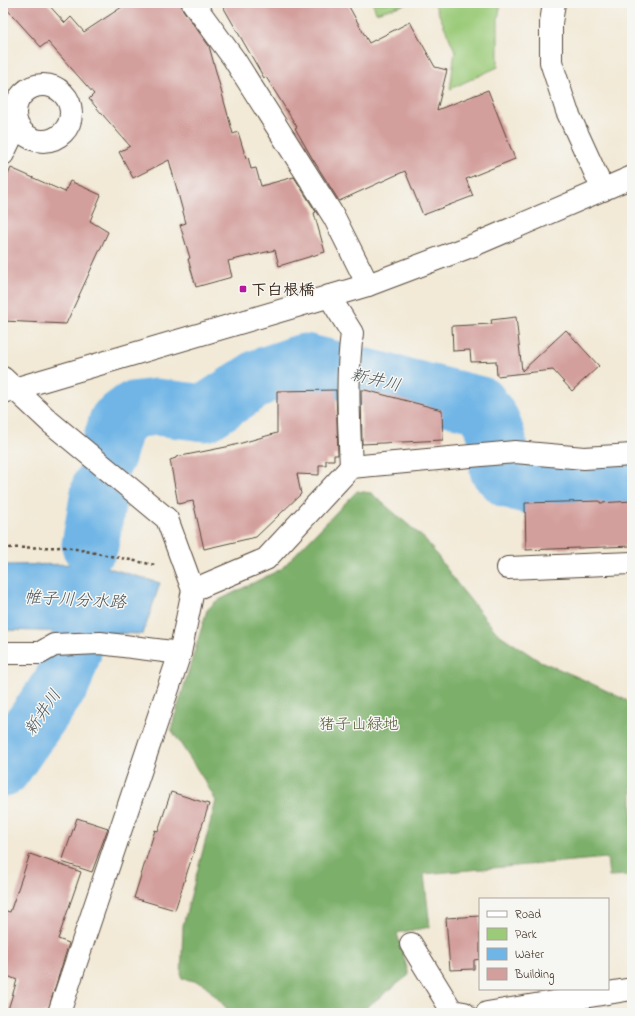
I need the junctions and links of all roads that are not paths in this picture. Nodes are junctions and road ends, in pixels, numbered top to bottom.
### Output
1 (194, 3) edge
2 (554, 3) edge
3 (17, 124) dead end
4 (3, 154) edge
5 (632, 178) edge
6 (603, 190) junction
7 (368, 285) junction
8 (329, 296) junction
9 (7, 387) edge
10 (632, 456) edge
11 (351, 467) junction
12 (632, 563) edge
13 (508, 568) dead end
14 (190, 580) junction
15 (3, 653) edge
16 (180, 653) junction
17 (412, 944) dead end
18 (632, 989) edge
19 (59, 1013) edge
20 (464, 1013) edge
21 (487, 1013) edge

1 - 7 street
2 - 6 street
3 - 4 street
5 - 6 street
6 - 7 street
7 - 8 street
8 - 9 street
8 - 11 street
9 - 14 street
10 - 11 street
11 - 14 street
12 - 13 street
14 - 16 street
15 - 16 street
16 - 19 street
17 - 20 street
18 - 21 street

